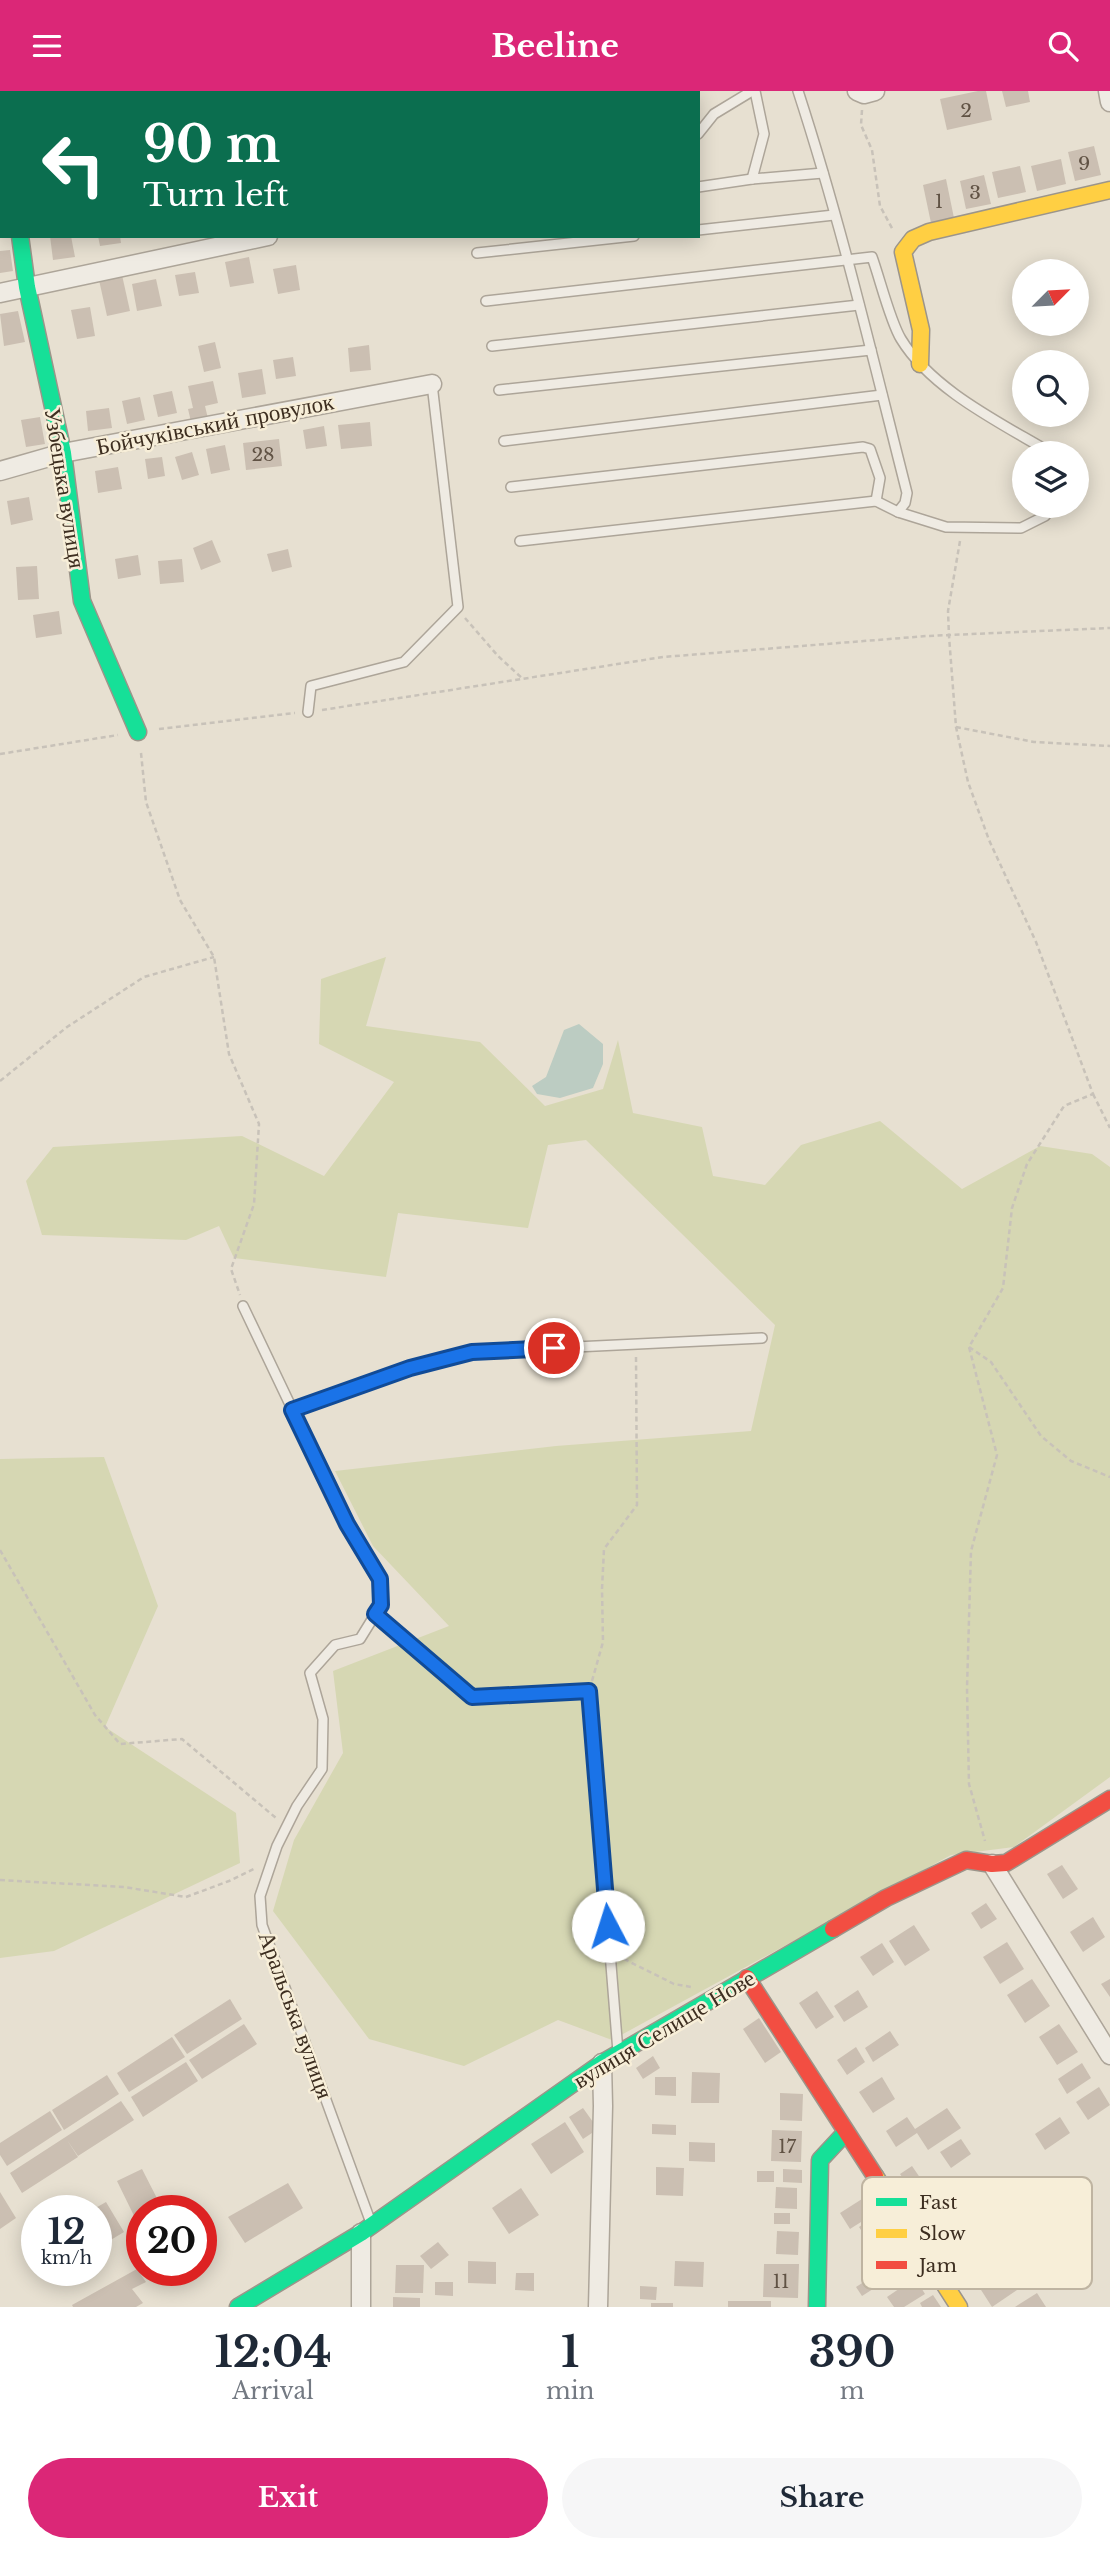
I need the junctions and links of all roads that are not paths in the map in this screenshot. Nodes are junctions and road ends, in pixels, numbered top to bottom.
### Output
1 (754, 91) edge
2 (799, 91) edge
3 (1108, 91) edge
4 (1110, 102) edge
5 (700, 132) edge
6 (823, 173) junction
7 (752, 179) junction
8 (700, 187) edge
9 (1110, 190) edge
10 (834, 215) junction
11 (700, 230) edge
12 (20, 238) edge
13 (259, 238) edge
14 (616, 238) edge
15 (477, 253) dead end
16 (846, 261) junction
17 (27, 287) junction
18 (0, 293) edge
19 (486, 301) dead end
20 (859, 305) junction
21 (492, 346) dead end
22 (871, 350) junction
23 (920, 364) junction
24 (432, 384) joint
25 (499, 390) dead end
26 (881, 395) junction
27 (1032, 441) edge
28 (504, 442) dead end
29 (63, 453) junction
30 (0, 471) edge
31 (511, 487) dead end
32 (876, 501) junction
33 (898, 512) junction
34 (1041, 518) edge
35 (520, 541) dead end
36 (309, 712) road end
37 (138, 732) road end
38 (243, 1306) road end
39 (762, 1338) dead end
40 (292, 1410) junction
41 (375, 1614) junction
42 (1110, 1799) edge
43 (992, 1864) junction
44 (747, 1978) junction
45 (618, 2053) junction
46 (1110, 2055) edge
47 (602, 2063) junction
48 (846, 2132) junction
49 (875, 2177) edge
50 (367, 2229) junction
51 (947, 2289) edge
52 (238, 2307) edge
53 (361, 2307) edge
54 (598, 2307) edge
55 (817, 2307) edge
56 (959, 2307) edge

1 - 5 lane
1 - 7 lane
2 - 6 lane
3 - 4 street
6 - 7 lane
6 - 10 lane
7 - 8 lane
9 - 23 street
10 - 11 lane
10 - 16 lane
12 - 17 street, Узбецька вулиця
13 - 17 street
14 - 15 lane
16 - 19 lane
16 - 20 lane
16 - 23 lane
17 - 18 street
17 - 29 street, Узбецька вулиця
20 - 21 lane
20 - 22 lane
22 - 25 lane
22 - 26 lane
23 - 27 lane
24 - 29 street, Бойчуківський провулок
24 - 36 lane
26 - 28 lane
26 - 33 lane
29 - 30 street, Бойчуківський провулок
29 - 37 street, Узбецька вулиця
31 - 32 lane
32 - 33 lane
32 - 35 lane
33 - 34 lane
38 - 40 lane, Аральська вулиця
39 - 40 lane
40 - 41 lane, Аральська вулиця
41 - 45 lane
41 - 50 lane, Аральська вулиця
42 - 43 street, вулиця Селище Нове
43 - 44 street, вулиця Селище Нове
43 - 46 street
44 - 45 street, вулиця Селище Нове
44 - 48 street
45 - 47 street, вулиця Селище Нове
47 - 50 street, вулиця Селище Нове
47 - 54 street
48 - 49 street
48 - 55 street
50 - 52 street, вулиця Селище Нове
50 - 53 street
51 - 56 street

